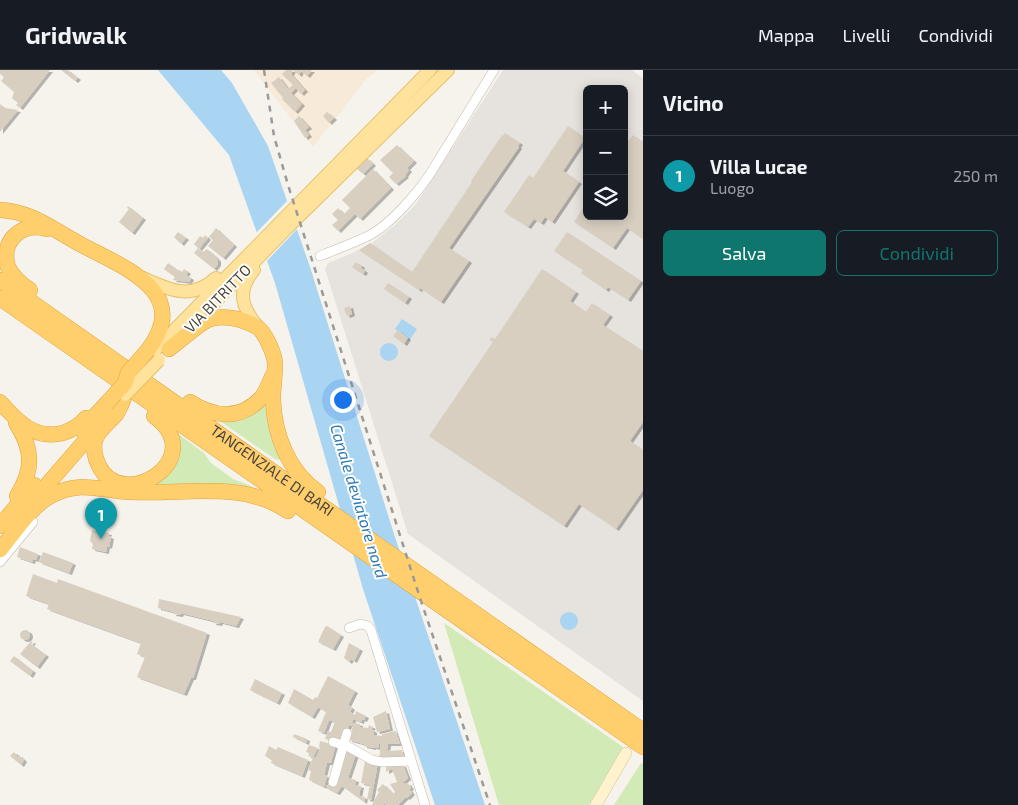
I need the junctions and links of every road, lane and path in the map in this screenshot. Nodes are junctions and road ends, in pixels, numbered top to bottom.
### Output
1 (430, 70) edge
2 (448, 70) edge
3 (494, 70) edge
4 (327, 181) junction
5 (0, 210) edge
6 (56, 232) junction
7 (320, 256) dead end
8 (141, 277) junction
9 (0, 280) edge
10 (0, 298) edge
11 (212, 299) junction
12 (0, 308) edge
13 (258, 327) junction
14 (169, 349) junction
15 (153, 354) junction
16 (82, 356) junction
17 (122, 364) junction
18 (274, 374) junction
19 (154, 387) junction
20 (126, 390) junction
21 (4, 406) edge
22 (110, 406) junction
23 (335, 509) junction
24 (0, 517) edge
25 (33, 522) dead end
26 (0, 526) edge
27 (335, 533) junction
28 (0, 541) edge
29 (0, 550) edge
30 (0, 562) edge
31 (349, 628) dead end
32 (643, 731) edge
33 (347, 733) dead end
34 (333, 742) dead end
35 (343, 745) junction
36 (643, 746) edge
37 (626, 753) dead end
38 (411, 761) junction
39 (334, 782) dead end
40 (425, 805) edge
41 (596, 805) edge

1 - 4 main road, VIA BITRITTO
2 - 4 main road, VIA BITRITTO
3 - 7 street
4 - 8 main road
4 - 11 main road, VIA BITRITTO
4 - 13 main road
5 - 6 highway
6 - 8 highway
6 - 17 highway
8 - 15 highway
9 - 17 highway, TANGENZIALE DI BARI
10 - 16 highway, TANGENZIALE DI BARI
11 - 14 main road, VIA BITRITTO
11 - 15 main road, VIA BITRITTO
12 - 16 highway
13 - 14 highway
13 - 18 highway
14 - 15 main road, VIA BITRITTO
15 - 20 highway, bridge
16 - 20 highway, TANGENZIALE DI BARI
17 - 19 highway, TANGENZIALE DI BARI
18 - 19 highway
18 - 23 highway
19 - 23 highway, TANGENZIALE DI BARI
20 - 20 highway
20 - 21 highway
20 - 22 highway, bridge
20 - 27 highway, TANGENZIALE DI BARI
21 - 24 highway
22 - 26 highway
22 - 28 highway
23 - 32 highway
25 - 30 street
27 - 29 highway
27 - 36 highway, TANGENZIALE DI BARI
31 - 38 street
33 - 35 street
34 - 35 street
35 - 38 street
35 - 39 street
37 - 41 street
38 - 40 street

